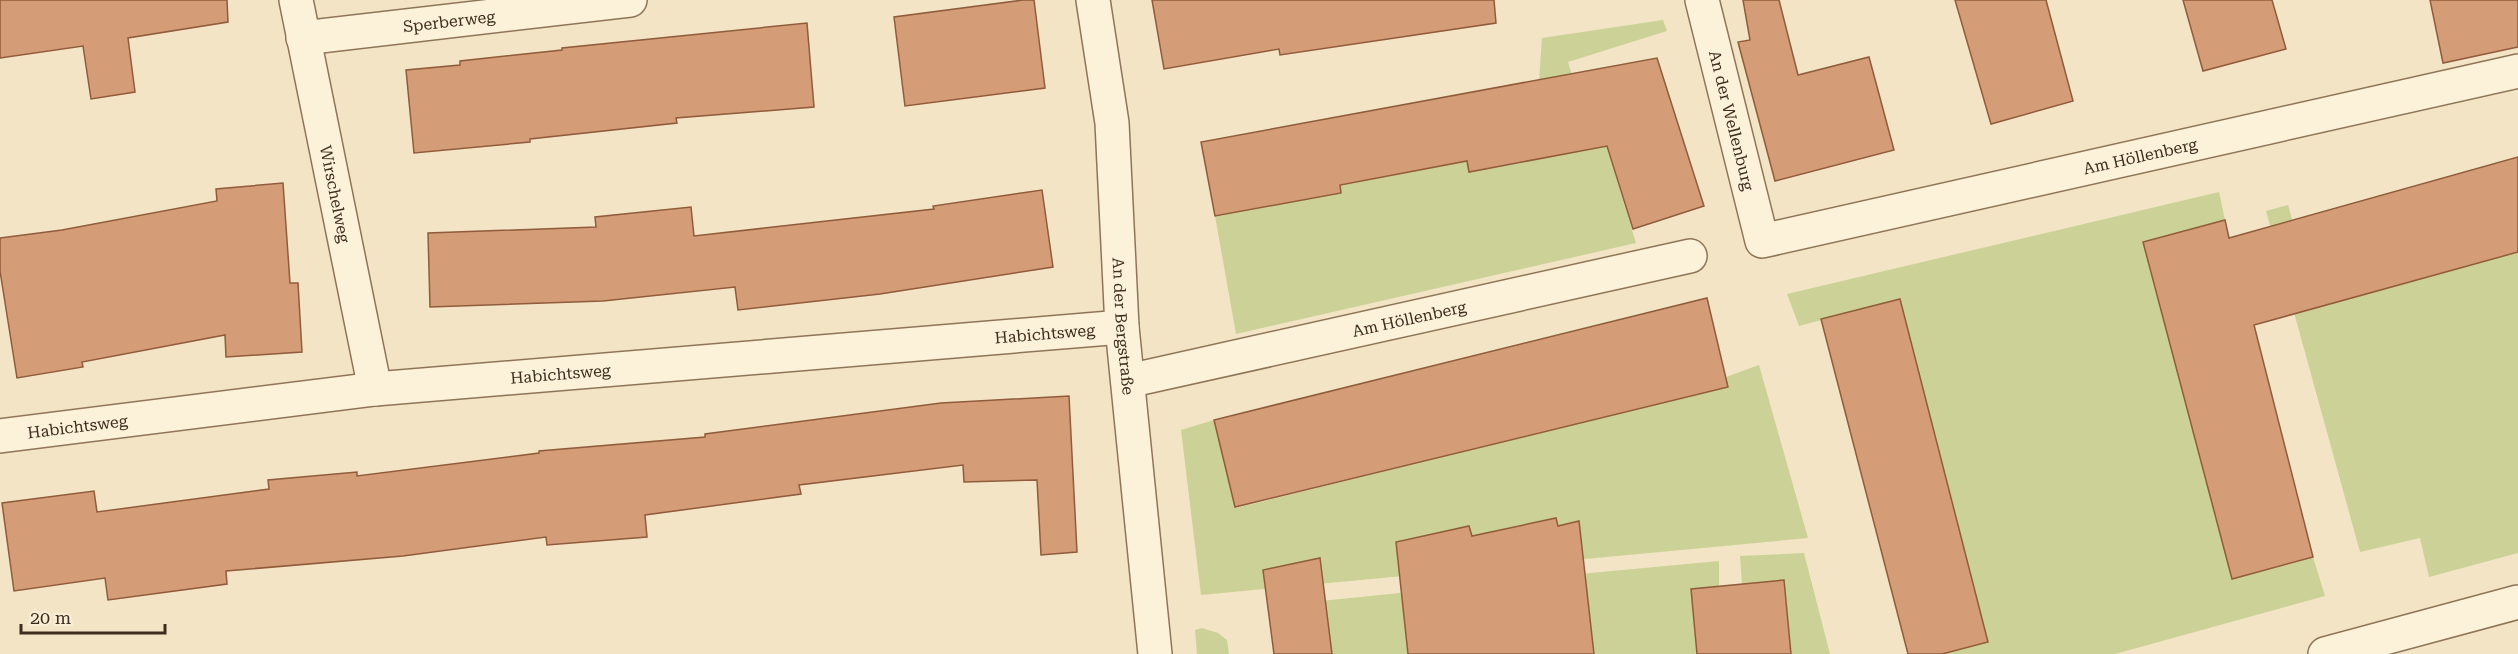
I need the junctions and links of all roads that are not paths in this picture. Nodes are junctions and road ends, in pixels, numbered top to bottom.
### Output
1 (296, 0) edge
2 (630, 0) edge
3 (1093, 0) edge
4 (1702, 0) edge
5 (303, 38) junction
6 (2518, 71) edge
7 (1762, 241) joint
8 (1690, 256) dead end
9 (1122, 327) junction
10 (1128, 381) junction
11 (375, 389) junction
12 (0, 436) edge
13 (2518, 602) edge
14 (1155, 654) edge
15 (2325, 654) edge

1 - 5 street, Wirschelweg
2 - 5 street, Sperberweg
3 - 9 street, An der Bergstraße
4 - 7 street, An der Wellenburg
5 - 11 street, Wirschelweg
6 - 7 street, Am Höllenberg
8 - 10 street, Am Höllenberg
9 - 10 street, An der Bergstraße
9 - 11 street, Habichtsweg
10 - 14 street, An der Bergstraße
11 - 12 street, Habichtsweg
13 - 15 street

